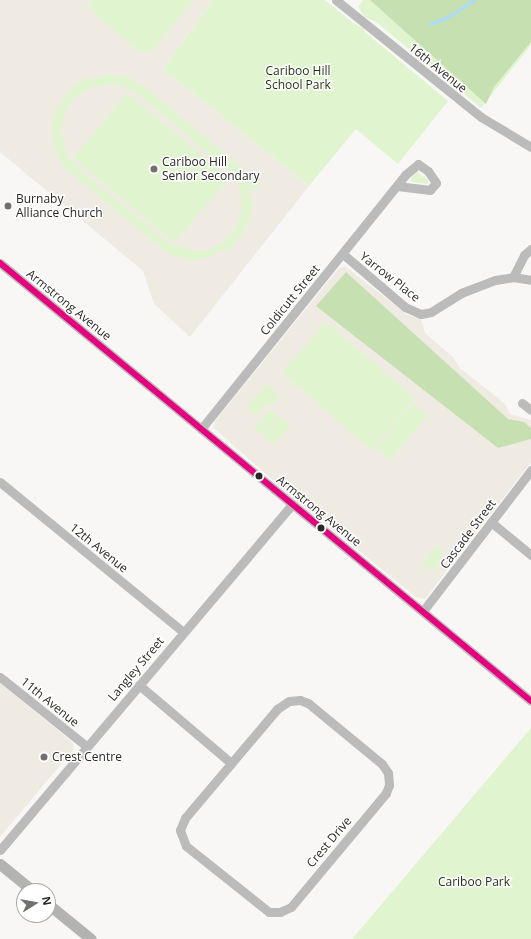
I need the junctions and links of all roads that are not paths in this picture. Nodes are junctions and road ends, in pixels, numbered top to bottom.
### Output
1 (336, 0) edge
2 (531, 147) edge
3 (397, 186) dead end
4 (531, 249) edge
5 (343, 254) junction
6 (0, 263) edge
7 (512, 277) junction
8 (531, 280) edge
9 (522, 403) dead end
10 (531, 410) edge
11 (201, 428) junction
12 (531, 470) edge
13 (0, 482) edge
14 (292, 504) junction
15 (492, 522) junction
16 (531, 554) edge
17 (423, 611) junction
18 (183, 632) junction
19 (0, 676) edge
20 (139, 685) junction
21 (531, 701) edge
22 (86, 746) junction
23 (231, 763) junction
24 (0, 850) edge
25 (0, 864) edge
26 (23, 883) edge
27 (56, 911) edge
28 (85, 937) edge

1 - 2 street, 16th Avenue
3 - 5 street, Coldicutt Street
4 - 7 street
5 - 7 street, Yarrow Place
5 - 11 street, Coldicutt Street
6 - 11 street, Armstrong Avenue
7 - 8 street, Yarrow Place
9 - 10 street
11 - 14 street, Armstrong Avenue
12 - 15 street, Cascade Street
13 - 18 street, 12th Avenue
14 - 17 street, Armstrong Avenue
14 - 18 street, Langley Street
15 - 16 street
15 - 17 street, Cascade Street
17 - 21 street, Armstrong Avenue
18 - 20 street, Langley Street
19 - 22 street, 11th Avenue
20 - 22 street, Langley Street
20 - 23 street
22 - 24 street, Langley Street
23 - 23 street, Crest Drive
25 - 26 main road
27 - 28 main road

